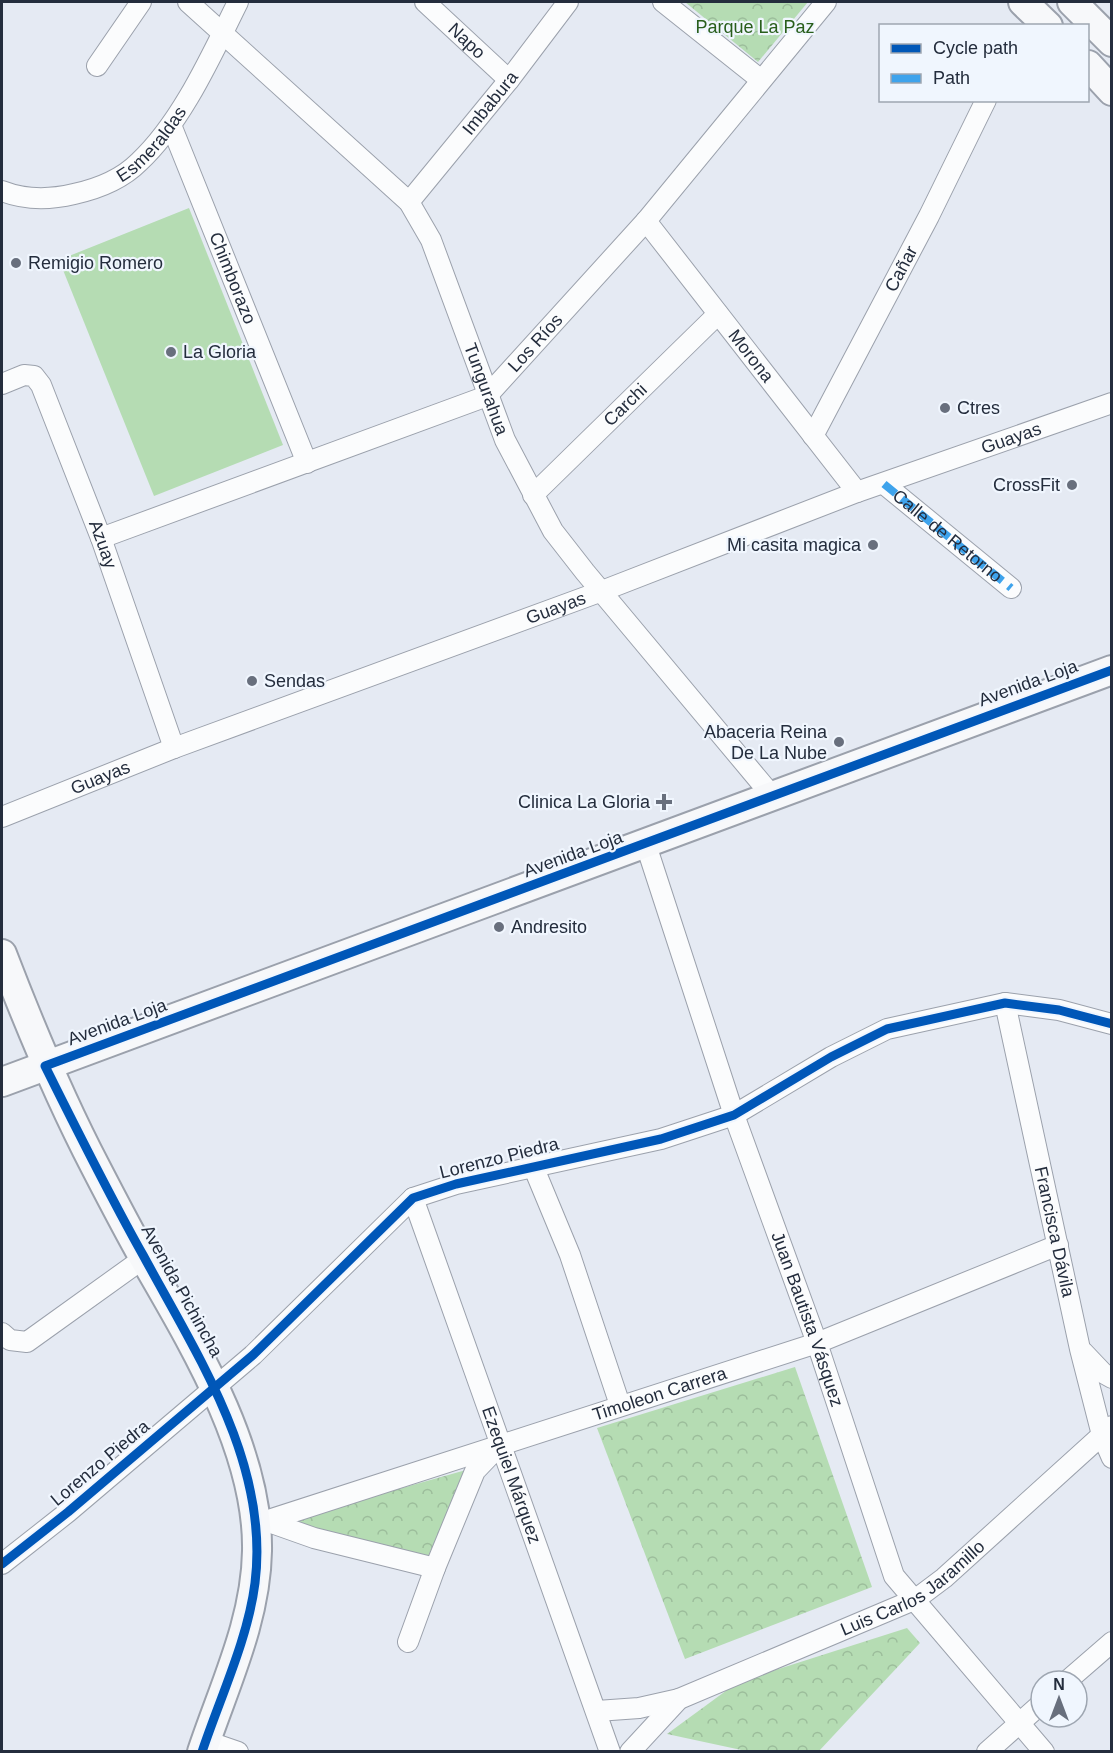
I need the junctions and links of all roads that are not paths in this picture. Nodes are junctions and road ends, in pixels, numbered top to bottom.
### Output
1 (141, 2) edge
2 (188, 2) edge
3 (238, 2) edge
4 (425, 2) edge
5 (568, 2) edge
6 (663, 2) edge
7 (826, 2) edge
8 (1072, 2) edge
9 (223, 31) junction
10 (1112, 42) edge
11 (97, 66) dead end
12 (1089, 66) edge
13 (509, 80) junction
14 (761, 80) junction
15 (1112, 91) edge
16 (985, 102) edge
17 (171, 125) junction
18 (2, 191) edge
19 (409, 202) junction
20 (646, 221) junction
21 (718, 314) junction
22 (2, 384) edge
23 (487, 396) junction
24 (1112, 403) edge
25 (813, 436) junction
26 (307, 463) junction
27 (884, 484) junction
28 (857, 492) junction
29 (532, 495) junction
30 (101, 538) junction
31 (1011, 588) dead end
32 (602, 591) junction
33 (1112, 670) edge
34 (174, 748) junction
35 (773, 797) junction
36 (2, 817) edge
37 (646, 845) junction
38 (2, 954) edge
39 (1005, 1003) junction
40 (1112, 1024) edge
41 (45, 1066) junction
42 (2, 1082) edge
43 (734, 1115) junction
44 (534, 1166) junction
45 (413, 1198) junction
46 (1058, 1245) junction
47 (144, 1258) junction
48 (2, 1333) edge
49 (817, 1343) junction
50 (1080, 1349) junction
51 (1112, 1378) edge
52 (215, 1387) junction
53 (620, 1405) junction
54 (1107, 1431) edge
55 (501, 1444) junction
56 (1112, 1458) edge
57 (261, 1522) junction
58 (2, 1564) edge
59 (435, 1568) junction
60 (916, 1599) junction
61 (408, 1642) dead end
62 (1112, 1642) edge
63 (1081, 1669) edge
64 (680, 1699) junction
65 (597, 1711) junction
66 (1029, 1715) edge
67 (1020, 1723) junction
68 (204, 1746) edge
69 (238, 1752) edge
70 (610, 1752) edge
71 (630, 1752) edge
72 (987, 1752) edge
73 (1044, 1752) edge

1 - 11 street
2 - 9 street, Tungurahua
3 - 9 street, Esmeraldas
4 - 13 street, Napo
5 - 13 street, Imbabura
6 - 14 street
7 - 14 street, Los Ríos
8 - 10 street
9 - 17 street, Esmeraldas
9 - 19 street, Tungurahua
12 - 15 street
13 - 19 street, Imbabura
14 - 20 street, Los Ríos
16 - 25 street, Cañar
17 - 18 street, Esmeraldas
17 - 26 street, Chimborazo
19 - 23 street, Tungurahua
20 - 21 street, Morona
20 - 23 street, Los Ríos
21 - 25 street, Morona
21 - 29 street, Carchi
22 - 30 street, Azuay
23 - 26 street, Los Ríos
23 - 29 street, Tungurahua
24 - 27 street, Guayas
25 - 28 street, Morona
26 - 30 street, Los Ríos
27 - 28 street, Guayas
27 - 31 street, Calle de Retorno
28 - 32 street, Guayas
29 - 32 street, Tungurahua
30 - 34 street, Azuay
32 - 34 street, Guayas
32 - 35 street, Tungurahua
33 - 35 street, Avenida Loja
34 - 36 street, Guayas
35 - 37 street, Avenida Loja
37 - 41 street, Avenida Loja
37 - 43 street, Juan Bautista Vásquez
38 - 41 street, Avenida Pichincha
39 - 40 street, Lorenzo Piedra
39 - 43 street, Lorenzo Piedra
39 - 46 street, Francisca Dávila
41 - 42 street, Avenida Loja
41 - 47 street, Avenida Pichincha
43 - 44 street, Lorenzo Piedra
43 - 49 street, Juan Bautista Vásquez
44 - 45 street, Lorenzo Piedra
44 - 53 street
45 - 52 street, Lorenzo Piedra
45 - 55 street, Ezequiel Márquez
46 - 49 street, Timoleon Carrera
46 - 50 street, Francisca Dávila
47 - 48 street
47 - 52 street, Avenida Pichincha
49 - 53 street, Timoleon Carrera
49 - 60 street, Juan Bautista Vásquez
50 - 51 street
50 - 54 street, Francisca Dávila
52 - 57 street, Avenida Pichincha
52 - 58 street, Lorenzo Piedra
53 - 55 street, Timoleon Carrera
54 - 56 street, Francisca Dávila
54 - 60 street, Luis Carlos Jaramillo
55 - 57 street, Timoleon Carrera
55 - 59 street
55 - 65 street, Ezequiel Márquez
57 - 59 street
57 - 68 street, Avenida Pichincha
59 - 61 street
60 - 64 street, Luis Carlos Jaramillo
60 - 67 street, Juan Bautista Vásquez
62 - 63 street
64 - 65 street, Luis Carlos Jaramillo
64 - 71 street, Luis Carlos Jaramillo
65 - 70 street, Ezequiel Márquez
66 - 67 street
67 - 72 street
67 - 73 street, Juan Bautista Vásquez
68 - 69 street

